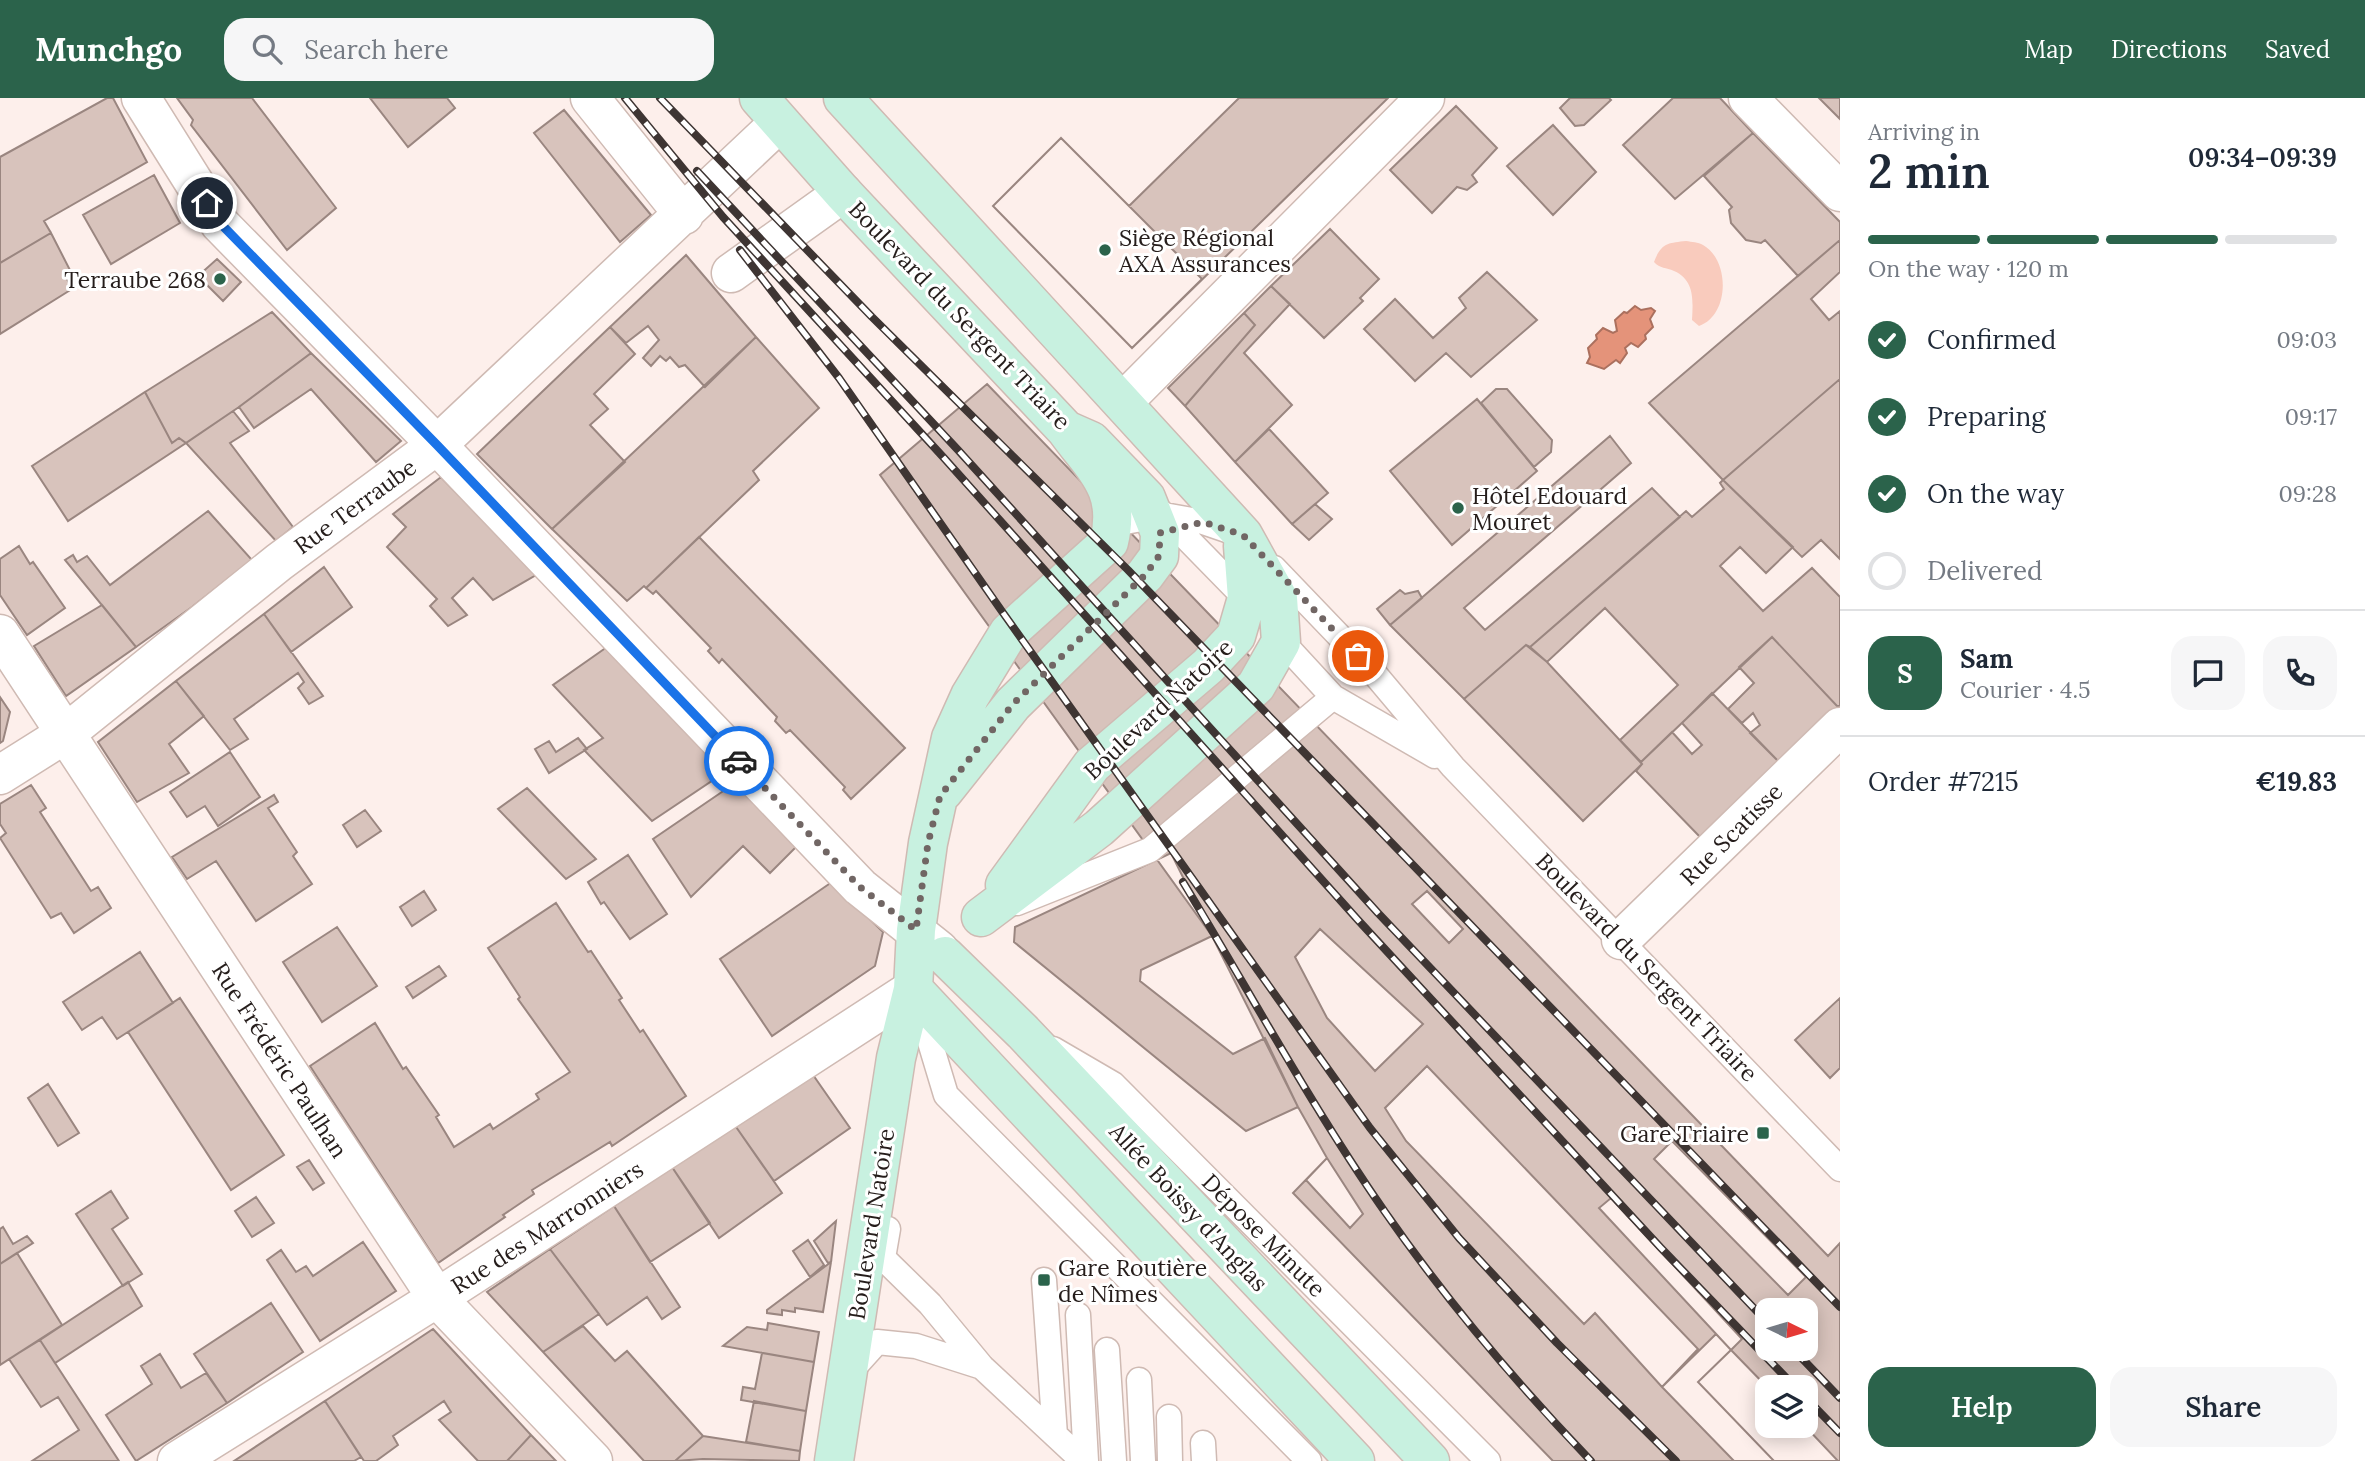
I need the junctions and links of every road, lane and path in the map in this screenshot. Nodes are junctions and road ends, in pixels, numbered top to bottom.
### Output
1 (141, 98) edge
2 (590, 98) edge
3 (843, 98) edge
4 (1425, 98) edge
5 (1748, 98) edge
6 (769, 111) edge
7 (1840, 192) edge
8 (843, 193) junction
9 (684, 215) junction
10 (731, 274) dead end
11 (1123, 402) junction
12 (1066, 430) junction
13 (437, 445) junction
14 (1160, 519) junction
15 (1114, 523) junction
16 (1243, 535) junction
17 (1247, 598) junction
18 (0, 634) edge
19 (1281, 642) junction
20 (1334, 696) junction
21 (1840, 727) edge
22 (65, 734) junction
23 (1452, 766) junction
24 (0, 775) edge
25 (940, 796) junction
26 (981, 917) junction
27 (916, 930) junction
28 (1621, 940) junction
29 (946, 956) junction
30 (914, 989) junction
31 (1023, 1032) junction
32 (1840, 1168) edge
33 (1044, 1280) dead end
34 (437, 1298) junction
35 (1078, 1315) dead end
36 (1107, 1350) dead end
37 (982, 1367) junction
38 (848, 1375) junction
39 (1139, 1380) dead end
40 (1169, 1417) dead end
41 (1055, 1435) junction
42 (177, 1461) edge
43 (593, 1461) edge
44 (834, 1461) edge
45 (1085, 1461) edge
46 (1114, 1461) edge
47 (1143, 1461) edge
48 (1170, 1461) edge
49 (1309, 1461) edge
50 (1355, 1461) edge
51 (1430, 1461) edge
52 (1488, 1461) edge

1 - 13 street
2 - 9 street
3 - 11 main road, Boulevard du Sergent Triaire
4 - 11 street
5 - 7 street
6 - 8 main road, Boulevard du Sergent Triaire
6 - 9 street, Rue Terraube
8 - 10 street
8 - 12 main road, Boulevard du Sergent Triaire
9 - 13 street, Rue Terraube
11 - 16 main road, Boulevard du Sergent Triaire
12 - 14 main road, Boulevard du Sergent Triaire
12 - 15 main road
13 - 22 street, Rue Terraube
13 - 27 street
14 - 15 lane
14 - 16 lane
14 - 17 lane, Boulevard du Sergent Triaire
14 - 25 main road, Boulevard Natoire
15 - 25 main road
16 - 17 main road, Boulevard Natoire
16 - 19 main road
16 - 23 lane, Boulevard du Sergent Triaire
17 - 19 lane, Boulevard du Sergent Triaire
17 - 26 main road, Boulevard Natoire
18 - 22 street, Rue Frédéric Paulhan
19 - 20 lane, Boulevard du Sergent Triaire
19 - 26 main road, Boulevard Natoire
20 - 23 lane, Boulevard du Sergent Triaire
20 - 26 lane
21 - 28 street, Rue Scatisse
22 - 24 street, Rue Terraube
22 - 34 street, Rue Frédéric Paulhan
23 - 28 lane, Boulevard du Sergent Triaire
25 - 27 main road, Boulevard Natoire
26 - 29 main road, Boulevard Natoire
27 - 29 street
27 - 30 main road, Boulevard Natoire
28 - 32 lane, Boulevard du Sergent Triaire
29 - 30 main road, Boulevard Natoire
29 - 31 main road, Allée Boissy d'Anglas
30 - 34 street, Rue des Marronniers
30 - 37 lane, Boulevard Natoire
30 - 38 main road, Boulevard Natoire
30 - 49 lane
30 - 50 main road
31 - 51 main road, Allée Boissy d'Anglas
31 - 52 lane, Dépose Minute
33 - 41 lane
34 - 42 street, Rue des Marronniers
34 - 43 street, Rue Frédéric Paulhan
35 - 45 lane
36 - 46 lane
37 - 38 lane
37 - 41 lane
38 - 44 main road, Boulevard Natoire
39 - 47 lane
40 - 48 lane
41 - 45 lane

